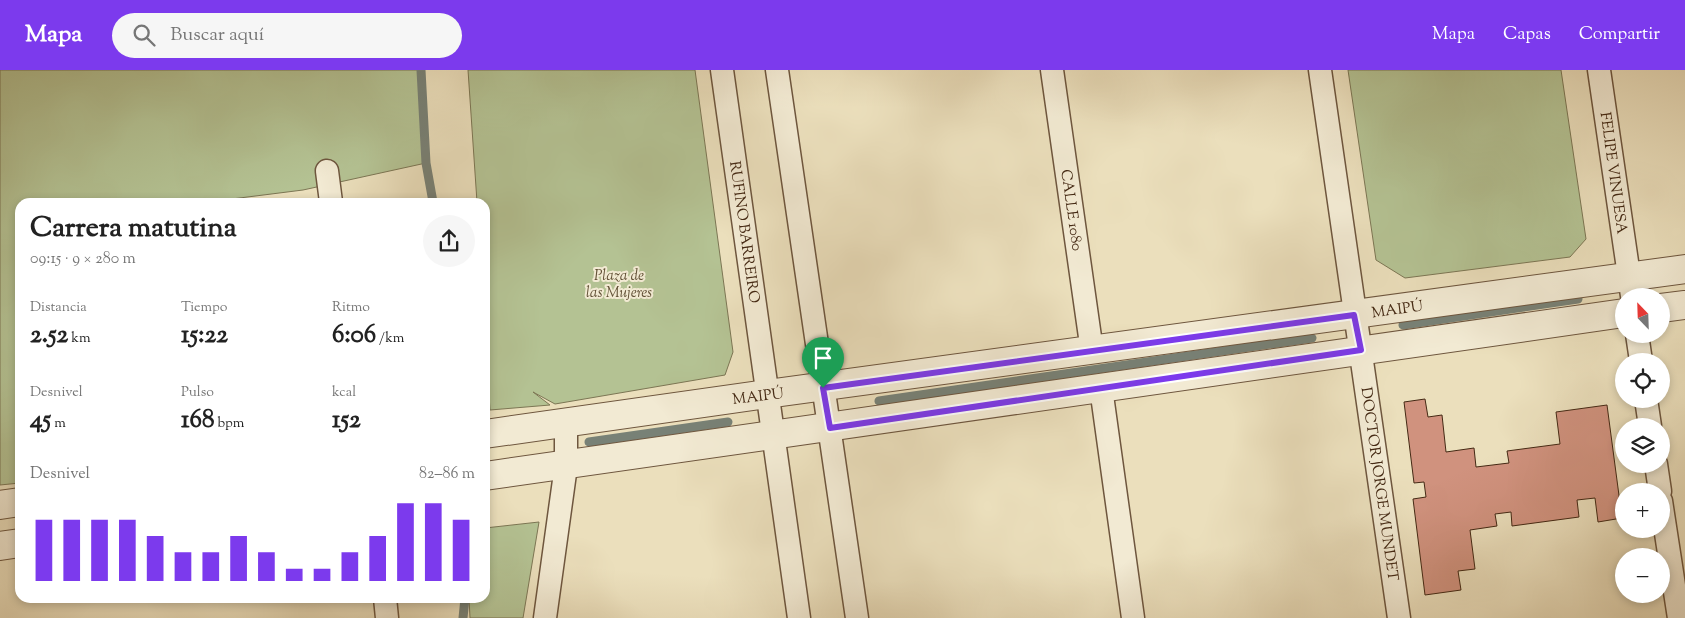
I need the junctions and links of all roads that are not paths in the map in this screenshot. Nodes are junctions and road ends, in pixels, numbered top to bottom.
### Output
1 (722, 70) edge
2 (777, 70) edge
3 (1052, 70) edge
4 (1320, 70) edge
5 (1599, 70) edge
6 (327, 171) dead end
7 (330, 198) edge
8 (1685, 269) edge
9 (1630, 287) edge
10 (1685, 305) edge
11 (1670, 307) edge
12 (1615, 314) edge
13 (1354, 315) junction
14 (1361, 350) junction
15 (1092, 351) junction
16 (823, 388) junction
17 (1100, 388) junction
18 (767, 394) junction
19 (566, 423) junction
20 (830, 428) junction
21 (490, 433) edge
22 (774, 436) junction
23 (566, 466) junction
24 (490, 475) edge
25 (15, 503) edge
26 (0, 505) edge
27 (1666, 538) edge
28 (15, 544) edge
29 (0, 546) edge
30 (386, 603) edge
31 (387, 618) edge
32 (545, 618) edge
33 (799, 618) edge
34 (857, 618) edge
35 (1133, 618) edge
36 (1400, 618) edge
37 (1678, 618) edge

1 - 18 street, RUFINO BARREIRO
2 - 16 street
3 - 15 street, CALLE 1080
4 - 13 street
5 - 9 street, FELIPE VINUESA
6 - 7 street
8 - 9 street, MAIPÚ
9 - 13 street, MAIPÚ
10 - 11 street
12 - 14 street
13 - 14 street, DOCTOR JORGE MUNDET
13 - 15 street, MAIPÚ
14 - 17 street
14 - 36 street, DOCTOR JORGE MUNDET
15 - 16 street, MAIPÚ
16 - 18 street, MAIPÚ
16 - 20 street
17 - 20 street
17 - 35 street
18 - 19 street, MAIPÚ
18 - 22 street, RUFINO BARREIRO
19 - 21 street, MAIPÚ
19 - 23 street
20 - 22 street
20 - 34 street
22 - 23 street
22 - 33 street
23 - 24 street
23 - 32 street
25 - 26 street
27 - 37 street
28 - 29 street
30 - 31 street

